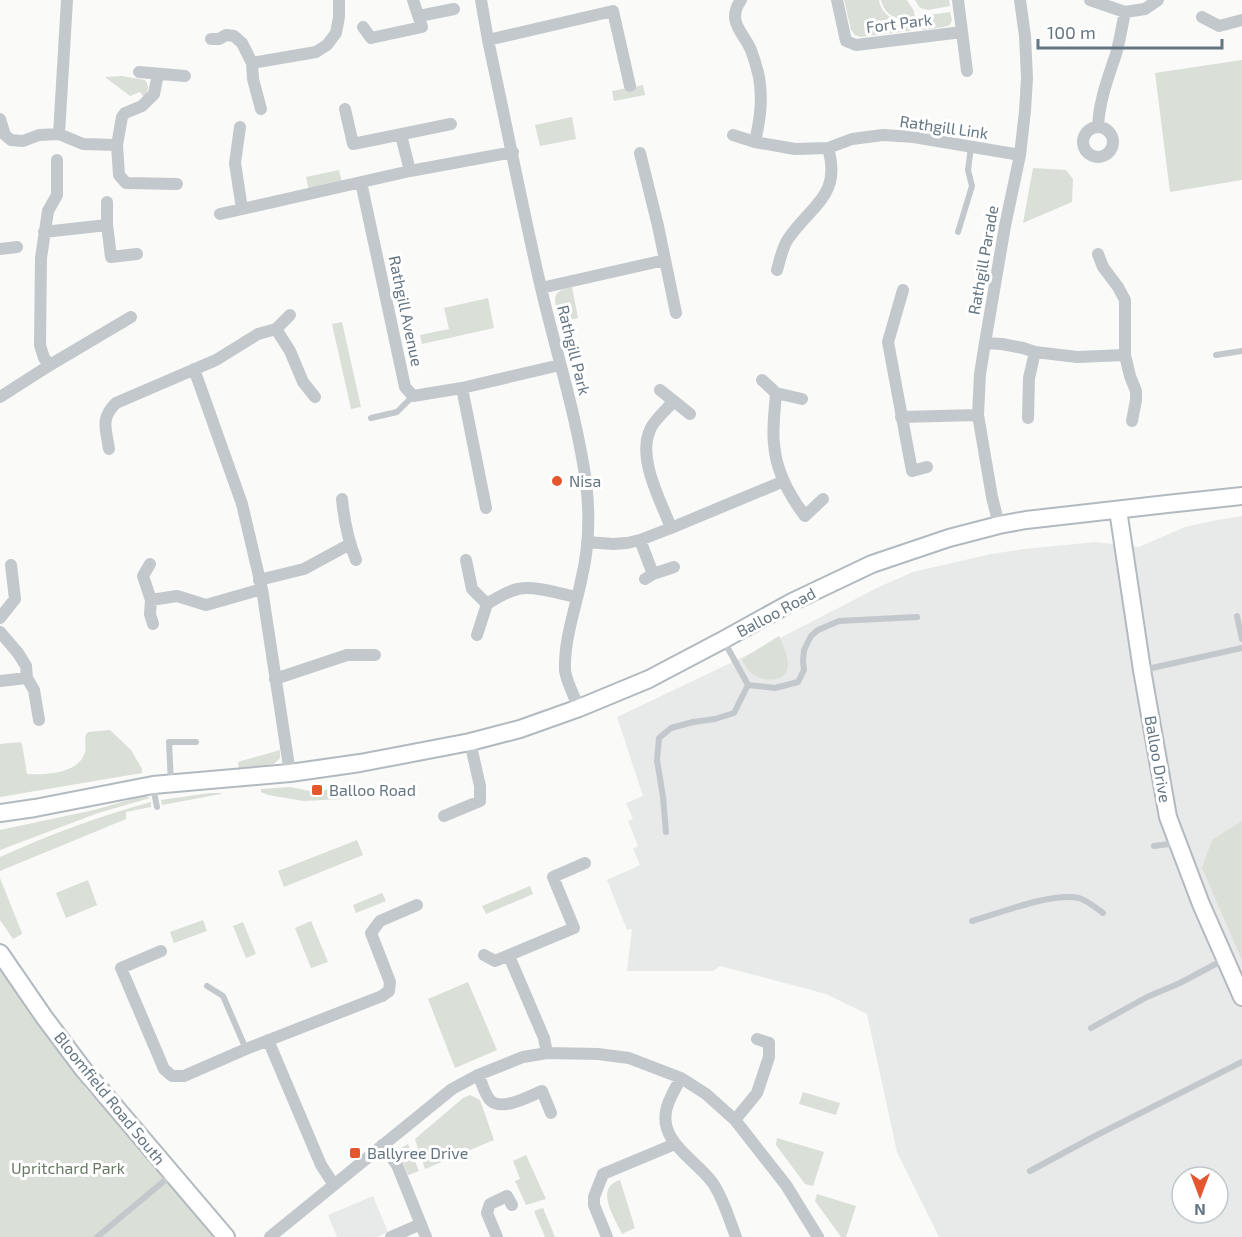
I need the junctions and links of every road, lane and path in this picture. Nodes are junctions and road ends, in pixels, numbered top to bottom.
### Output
1 (67, 0) edge
2 (339, 0) edge
3 (413, 0) edge
4 (481, 0) edge
5 (741, 0) edge
6 (837, 0) edge
7 (958, 0) edge
8 (1020, 0) edge
9 (1158, 0) edge
10 (1095, 1) edge
11 (454, 9) dead end
12 (1125, 12) junction
13 (418, 16) junction
14 (1202, 17) dead end
15 (1242, 20) edge
16 (363, 27) dead end
17 (962, 32) junction
18 (211, 39) dead end
19 (488, 40) junction
20 (252, 63) junction
21 (967, 71) dead end
22 (139, 72) dead end
23 (158, 74) junction
24 (185, 76) dead end
25 (630, 86) dead end
26 (261, 109) dead end
27 (345, 109) dead end
28 (0, 119) edge
29 (451, 124) dead end
30 (240, 127) dead end
31 (1098, 127) dead end
32 (59, 134) junction
33 (401, 135) junction
34 (733, 135) dead end
35 (756, 142) junction
36 (117, 145) junction
37 (971, 147) junction
38 (828, 148) junction
39 (513, 152) junction
40 (640, 153) dead end
41 (1020, 155) junction
42 (57, 160) dead end
43 (410, 171) junction
44 (361, 182) junction
45 (177, 184) dead end
46 (106, 202) dead end
47 (242, 209) junction
48 (220, 214) dead end
49 (106, 225) junction
50 (44, 232) junction
51 (958, 232) dead end
52 (17, 247) dead end
53 (0, 249) edge
54 (137, 254) dead end
55 (1098, 254) dead end
56 (665, 260) junction
57 (777, 270) dead end
58 (542, 288) junction
59 (903, 290) dead end
60 (676, 313) dead end
61 (290, 315) dead end
62 (131, 317) dead end
63 (276, 329) junction
64 (985, 343) junction
65 (1242, 351) edge
66 (1035, 352) junction
67 (1125, 355) junction
68 (1216, 355) dead end
69 (50, 365) junction
70 (560, 365) junction
71 (194, 369) junction
72 (762, 380) dead end
73 (462, 388) junction
74 (660, 390) dead end
75 (2, 393) edge
76 (776, 393) junction
77 (413, 396) junction
78 (315, 397) dead end
79 (802, 399) dead end
80 (674, 401) junction
81 (690, 414) dead end
82 (978, 415) junction
83 (901, 417) junction
84 (371, 418) dead end
85 (1028, 418) dead end
86 (1132, 421) dead end
87 (109, 449) dead end
88 (927, 467) dead end
89 (784, 482) junction
90 (1242, 496) edge
91 (342, 499) dead end
92 (823, 499) dead end
93 (486, 508) dead end
94 (1118, 510) junction
95 (999, 525) junction
96 (671, 528) junction
97 (640, 540) junction
98 (587, 542) junction
99 (350, 544) junction
100 (356, 560) dead end
101 (466, 560) dead end
102 (150, 564) dead end
103 (11, 565) dead end
104 (674, 567) dead end
105 (261, 585) junction
106 (576, 597) junction
107 (151, 600) junction
108 (487, 604) junction
109 (1237, 616) dead end
110 (917, 617) dead end
111 (0, 618) edge
112 (153, 624) dead end
113 (0, 632) edge
114 (477, 635) dead end
115 (1242, 639) edge
116 (723, 640) junction
117 (1242, 648) edge
118 (375, 655) dead end
119 (1142, 670) junction
120 (27, 678) junction
121 (275, 679) junction
122 (0, 681) edge
123 (748, 685) junction
124 (579, 708) junction
125 (39, 720) dead end
126 (196, 742) dead end
127 (470, 742) junction
128 (290, 773) junction
129 (171, 783) junction
130 (153, 785) junction
131 (157, 807) dead end
132 (0, 813) edge
133 (444, 816) dead end
134 (666, 832) dead end
135 (1178, 843) junction
136 (1154, 846) dead end
137 (585, 862) dead end
138 (417, 905) dead end
139 (1103, 913) dead end
140 (972, 921) dead end
141 (161, 951) dead end
142 (0, 953) edge
143 (484, 955) dead end
144 (509, 956) junction
145 (1225, 959) junction
146 (207, 986) dead end
147 (1242, 997) edge
148 (1090, 1028) dead end
149 (757, 1039) dead end
150 (268, 1040) junction
151 (246, 1049) junction
152 (547, 1053) junction
153 (1242, 1062) edge
154 (478, 1075) junction
155 (681, 1078) junction
156 (551, 1113) dead end
157 (735, 1120) junction
158 (675, 1144) junction
159 (382, 1145) junction
160 (1030, 1171) dead end
161 (173, 1174) junction
162 (334, 1185) junction
163 (512, 1205) dead end
164 (421, 1224) junction
165 (97, 1237) edge
166 (226, 1237) edge
167 (270, 1237) edge
168 (391, 1237) edge
169 (426, 1237) edge
170 (497, 1237) edge
171 (607, 1237) edge
172 (736, 1237) edge
173 (818, 1237) edge

1 - 32 street
2 - 20 street
3 - 13 street
4 - 19 street, Rathgill Park
5 - 35 street
6 - 17 street, Fort Park
7 - 17 street
8 - 41 street, Rathgill Parade
9 - 12 street
10 - 12 street
11 - 13 street
12 - 31 street
13 - 16 street
14 - 15 street
17 - 21 street
18 - 20 street
19 - 25 street
19 - 39 street, Rathgill Park
20 - 26 street
22 - 23 street
23 - 24 street
23 - 36 street
27 - 33 street
28 - 32 street
29 - 33 street
30 - 47 street
32 - 36 street
33 - 43 street
34 - 35 street, Rathgill Link
35 - 38 street, Rathgill Link
36 - 45 street
37 - 38 street, Rathgill Link
37 - 41 street, Rathgill Link
37 - 51 lane
38 - 57 street
39 - 43 street
39 - 58 street, Rathgill Park
40 - 56 street
41 - 64 street, Rathgill Parade
42 - 50 street
43 - 44 street
44 - 47 street
44 - 77 street, Rathgill Avenue
46 - 49 street
47 - 48 street
49 - 50 street
49 - 54 street
50 - 69 street
52 - 53 street
55 - 67 street
56 - 58 street
56 - 60 street
58 - 70 street, Rathgill Park
59 - 83 street
61 - 63 street
62 - 69 street
63 - 71 street
63 - 78 street
64 - 66 street
64 - 82 street, Rathgill Parade
65 - 68 lane
66 - 67 street
66 - 85 street
67 - 86 street
69 - 75 street
70 - 73 street
70 - 98 street, Rathgill Park
71 - 87 street
71 - 105 street
72 - 76 street
73 - 77 street
73 - 93 street
74 - 80 street
76 - 79 street
76 - 89 street
77 - 84 lane
80 - 81 street
80 - 96 street
82 - 83 street
82 - 95 street, Rathgill Parade
83 - 88 street
89 - 92 street
89 - 96 street
90 - 94 street, Balloo Road
91 - 99 street
94 - 95 street, Balloo Road
94 - 119 street, Balloo Drive
95 - 116 street, Balloo Road
96 - 97 street
97 - 98 street
97 - 104 street
98 - 106 street, Rathgill Park
99 - 100 street
99 - 105 street
101 - 108 street
102 - 107 street
103 - 111 street
105 - 107 street
105 - 121 street
106 - 108 street
106 - 124 street, Rathgill Park
107 - 112 street
108 - 114 street
109 - 115 lane
110 - 123 lane
113 - 120 street
116 - 123 lane
116 - 124 street, Balloo Road
117 - 119 lane
118 - 121 street
119 - 135 street, Balloo Drive
120 - 122 street
120 - 125 street
121 - 128 street
123 - 134 lane
124 - 127 street, Balloo Road
126 - 129 lane
127 - 128 street, Balloo Road
127 - 133 street
128 - 129 street, Balloo Road
129 - 130 street, Balloo Road
130 - 131 lane
130 - 132 street, Balloo Road
135 - 136 lane
135 - 145 street, Balloo Drive
137 - 144 street
138 - 150 street
139 - 140 lane
141 - 151 street
142 - 161 street, Bloomfield Road South
143 - 144 street
144 - 152 street
145 - 147 street, Balloo Drive
145 - 148 lane
146 - 151 lane
149 - 157 street
150 - 151 street
150 - 162 street
152 - 154 street
152 - 155 street
153 - 160 lane
154 - 156 street
154 - 159 street
155 - 157 street
155 - 158 street
157 - 173 street
158 - 171 street
158 - 172 street
159 - 162 street
159 - 164 street
161 - 165 lane
161 - 166 street, Bloomfield Road South
162 - 167 street
163 - 170 street
164 - 168 street
164 - 169 street

